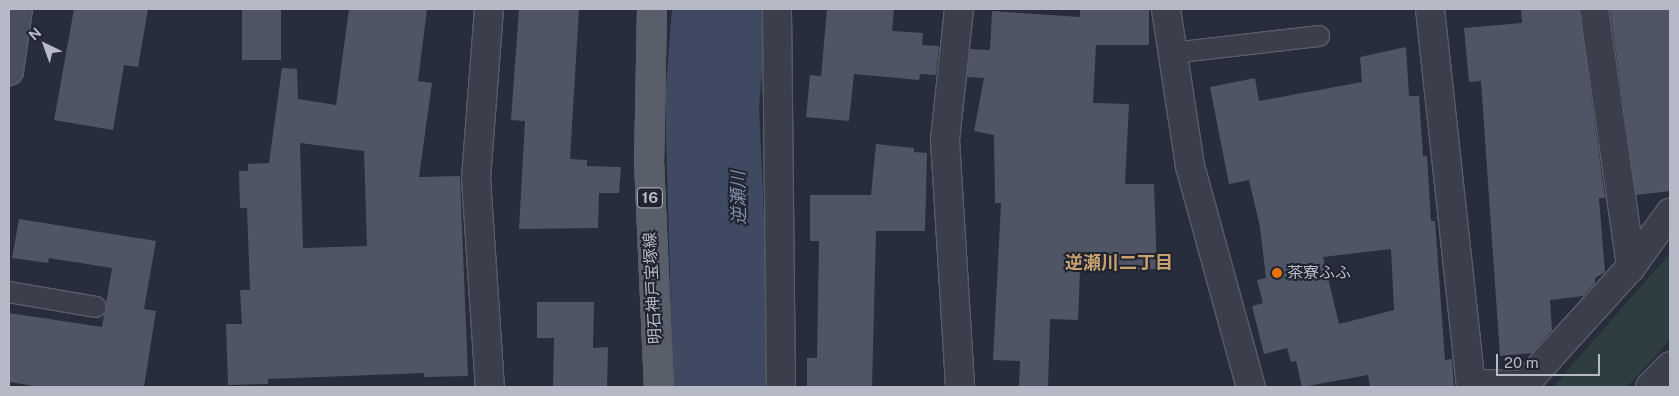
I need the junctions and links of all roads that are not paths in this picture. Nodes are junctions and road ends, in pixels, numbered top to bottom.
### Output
1 (18, 9) edge
2 (489, 9) edge
3 (652, 9) edge
4 (777, 9) edge
5 (959, 9) edge
6 (1166, 9) edge
7 (1430, 9) edge
8 (1594, 9) edge
9 (1319, 36) dead end
10 (1172, 53) junction
11 (9, 71) edge
12 (1670, 213) edge
13 (1631, 267) junction
14 (9, 292) edge
15 (96, 307) dead end
16 (1670, 366) edge
17 (490, 387) edge
18 (659, 387) edge
19 (781, 387) edge
20 (960, 387) edge
21 (1251, 387) edge
22 (1650, 387) edge

1 - 11 street
2 - 17 street
3 - 18 main road, 明石神戸宝塚線 / 16
4 - 19 street
5 - 20 street
6 - 10 street
7 - 13 street
8 - 13 street
9 - 10 lane
10 - 21 street
12 - 13 street
14 - 15 lane
16 - 22 street

